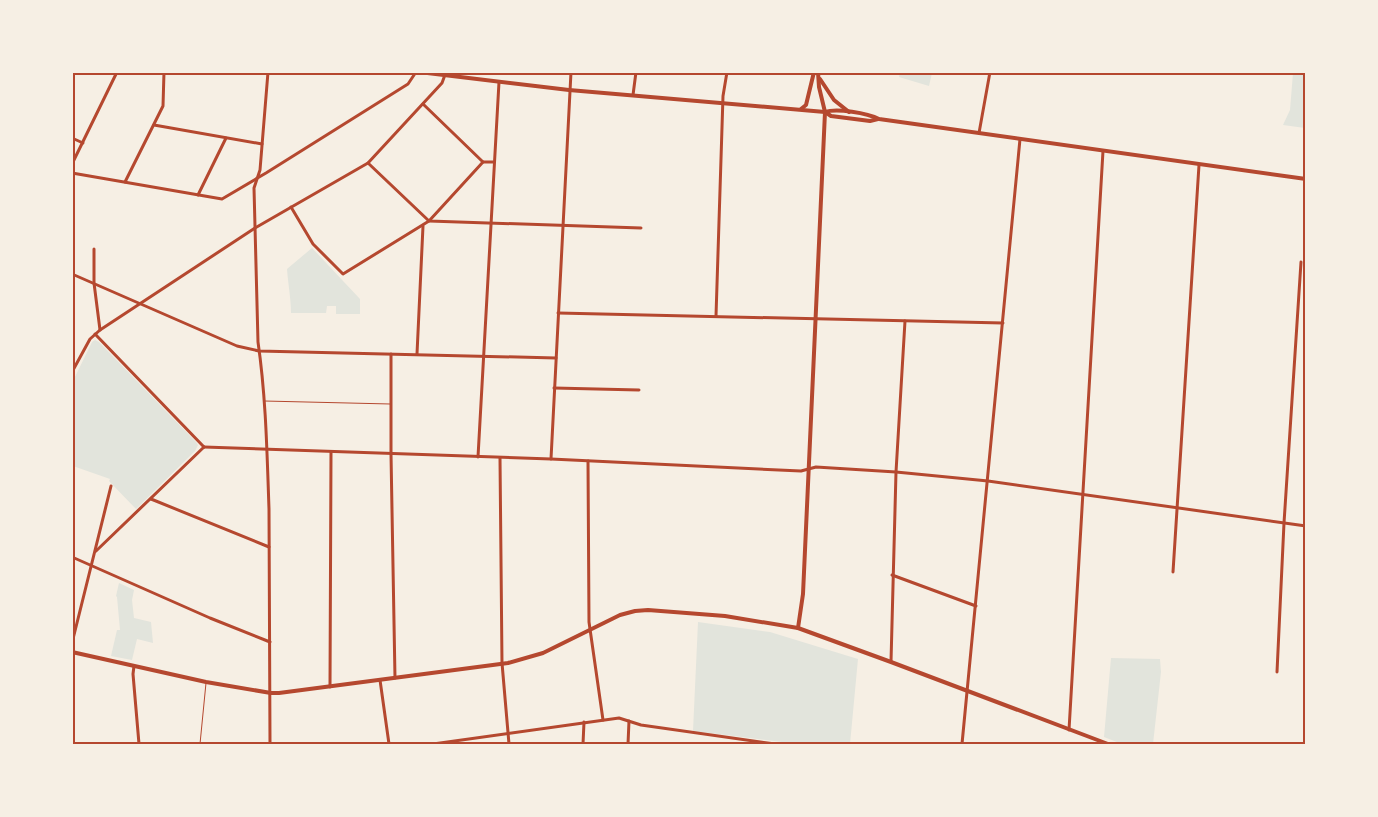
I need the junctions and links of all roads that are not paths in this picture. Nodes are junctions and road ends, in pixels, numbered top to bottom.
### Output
1 (117, 72) edge
2 (164, 72) edge
3 (268, 72) edge
4 (418, 72) edge
5 (571, 72) edge
6 (636, 72) edge
7 (727, 72) edge
8 (814, 72) edge
9 (990, 72) edge
10 (446, 74) edge
11 (818, 75) edge
12 (498, 82) junction
13 (569, 90) junction
14 (632, 96) junction
15 (723, 103) junction
16 (423, 104) junction
17 (800, 110) junction
18 (825, 112) junction
19 (850, 113) junction
20 (878, 118) junction
21 (154, 125) junction
22 (979, 133) junction
23 (72, 138) edge
24 (226, 138) junction
25 (1020, 139) junction
26 (83, 143) junction
27 (262, 144) junction
28 (1102, 151) junction
29 (483, 162) junction
30 (493, 162) junction
31 (368, 163) junction
32 (72, 164) edge
33 (1200, 165) junction
34 (72, 173) edge
35 (257, 178) junction
36 (1306, 179) edge
37 (125, 182) junction
38 (198, 195) junction
39 (291, 207) junction
40 (428, 221) junction
41 (490, 223) junction
42 (423, 225) junction
43 (562, 226) junction
44 (255, 228) junction
45 (641, 228) dead end
46 (94, 249) dead end
47 (1301, 262) dead end
48 (72, 274) edge
49 (94, 283) junction
50 (139, 304) junction
51 (558, 313) junction
52 (716, 316) junction
53 (815, 319) junction
54 (905, 321) junction
55 (1003, 323) junction
56 (100, 330) junction
57 (95, 334) junction
58 (259, 351) junction
59 (391, 354) junction
60 (417, 354) junction
61 (484, 356) junction
62 (556, 358) junction
63 (72, 372) edge
64 (554, 388) junction
65 (638, 390) dead end
66 (264, 401) junction
67 (391, 404) junction
68 (204, 447) junction
69 (267, 450) junction
70 (331, 452) junction
71 (391, 454) junction
72 (478, 457) junction
73 (500, 458) junction
74 (551, 459) junction
75 (588, 461) junction
76 (809, 469) junction
77 (896, 472) junction
78 (988, 480) junction
79 (111, 486) dead end
80 (1083, 494) junction
81 (151, 499) junction
82 (1177, 508) junction
83 (1284, 523) junction
84 (1306, 526) edge
85 (270, 547) junction
86 (95, 551) junction
87 (72, 557) edge
88 (92, 566) junction
89 (1173, 572) dead end
90 (892, 575) junction
91 (976, 606) junction
92 (798, 628) junction
93 (590, 629) junction
94 (270, 642) junction
95 (72, 643) edge
96 (72, 652) edge
97 (891, 662) junction
98 (502, 664) junction
99 (134, 666) junction
100 (1277, 672) dead end
101 (395, 678) junction
102 (380, 680) junction
103 (206, 682) junction
104 (330, 687) junction
105 (968, 692) junction
106 (271, 693) junction
107 (603, 720) junction
108 (630, 721) junction
109 (584, 722) junction
110 (1070, 730) junction
111 (509, 734) junction
112 (139, 744) edge
113 (200, 744) edge
114 (270, 744) edge
115 (389, 744) edge
116 (434, 744) edge
117 (509, 744) edge
118 (583, 744) edge
119 (628, 744) edge
120 (775, 744) edge
121 (962, 744) edge
122 (1108, 744) edge

1 - 26 street
2 - 21 street
3 - 27 street
4 - 10 main road
4 - 35 street
5 - 13 street
6 - 14 street
7 - 15 street
8 - 17 main road
9 - 22 street
10 - 12 main road
10 - 16 street
11 - 18 main road
11 - 19 main road
12 - 13 main road
12 - 30 street
13 - 14 main road
13 - 43 street
14 - 15 main road
15 - 17 main road
15 - 52 street
16 - 29 street
16 - 31 street
17 - 18 main road
18 - 19 main road
18 - 20 main road
18 - 53 main road
19 - 20 main road
20 - 22 main road
21 - 24 street
21 - 37 street
22 - 25 main road
23 - 26 street
24 - 27 street
24 - 38 street
25 - 28 main road
25 - 55 street
26 - 32 street
27 - 35 street
28 - 33 main road
28 - 80 street
29 - 30 street
29 - 40 street
30 - 41 street
31 - 39 street
31 - 40 street
33 - 36 main road
33 - 82 street
34 - 37 street
35 - 38 street
35 - 44 street
37 - 38 street
39 - 42 street
39 - 44 street
40 - 41 street
40 - 42 street
41 - 43 street
41 - 61 street
42 - 60 street
43 - 45 street
43 - 51 street
44 - 50 street
44 - 58 street
46 - 49 street
47 - 83 street
48 - 49 street
49 - 50 street
49 - 56 street
50 - 56 street
50 - 58 street
51 - 52 street
51 - 62 street
52 - 53 street
53 - 54 street
53 - 76 main road
54 - 55 street
54 - 77 street
55 - 78 street
56 - 57 street
57 - 63 street
57 - 68 street
58 - 59 street
58 - 66 street
59 - 60 street
59 - 67 street
60 - 61 street
61 - 62 street
61 - 72 street
62 - 64 street
64 - 65 street
64 - 74 street
66 - 67 lane
66 - 69 street
67 - 71 street
68 - 69 street
68 - 81 street
69 - 70 street
69 - 85 street
70 - 71 street
70 - 104 street
71 - 72 street
71 - 101 street
72 - 73 street
73 - 74 street
73 - 98 street
74 - 75 street
75 - 76 street
75 - 93 street
76 - 77 street
76 - 92 main road
77 - 78 street
77 - 90 street
78 - 80 street
78 - 91 street
79 - 86 street
80 - 82 street
80 - 110 street
81 - 85 street
81 - 86 street
82 - 83 street
82 - 89 street
83 - 84 street
83 - 100 street
85 - 94 street
86 - 88 street
87 - 88 street
88 - 94 street
88 - 95 street
90 - 91 street
90 - 97 street
91 - 105 street
92 - 93 main road
92 - 97 main road
93 - 98 main road
93 - 107 street
94 - 106 street
96 - 99 main road
97 - 105 main road
98 - 101 main road
98 - 111 street
99 - 103 main road
99 - 112 street
101 - 102 main road
102 - 104 main road
102 - 115 street
103 - 106 main road
103 - 113 lane
104 - 106 main road
105 - 110 main road
105 - 121 street
106 - 114 street
107 - 108 street
107 - 109 street
108 - 119 street
108 - 120 street
109 - 111 street
109 - 118 street
110 - 122 main road
111 - 116 street
111 - 117 street

